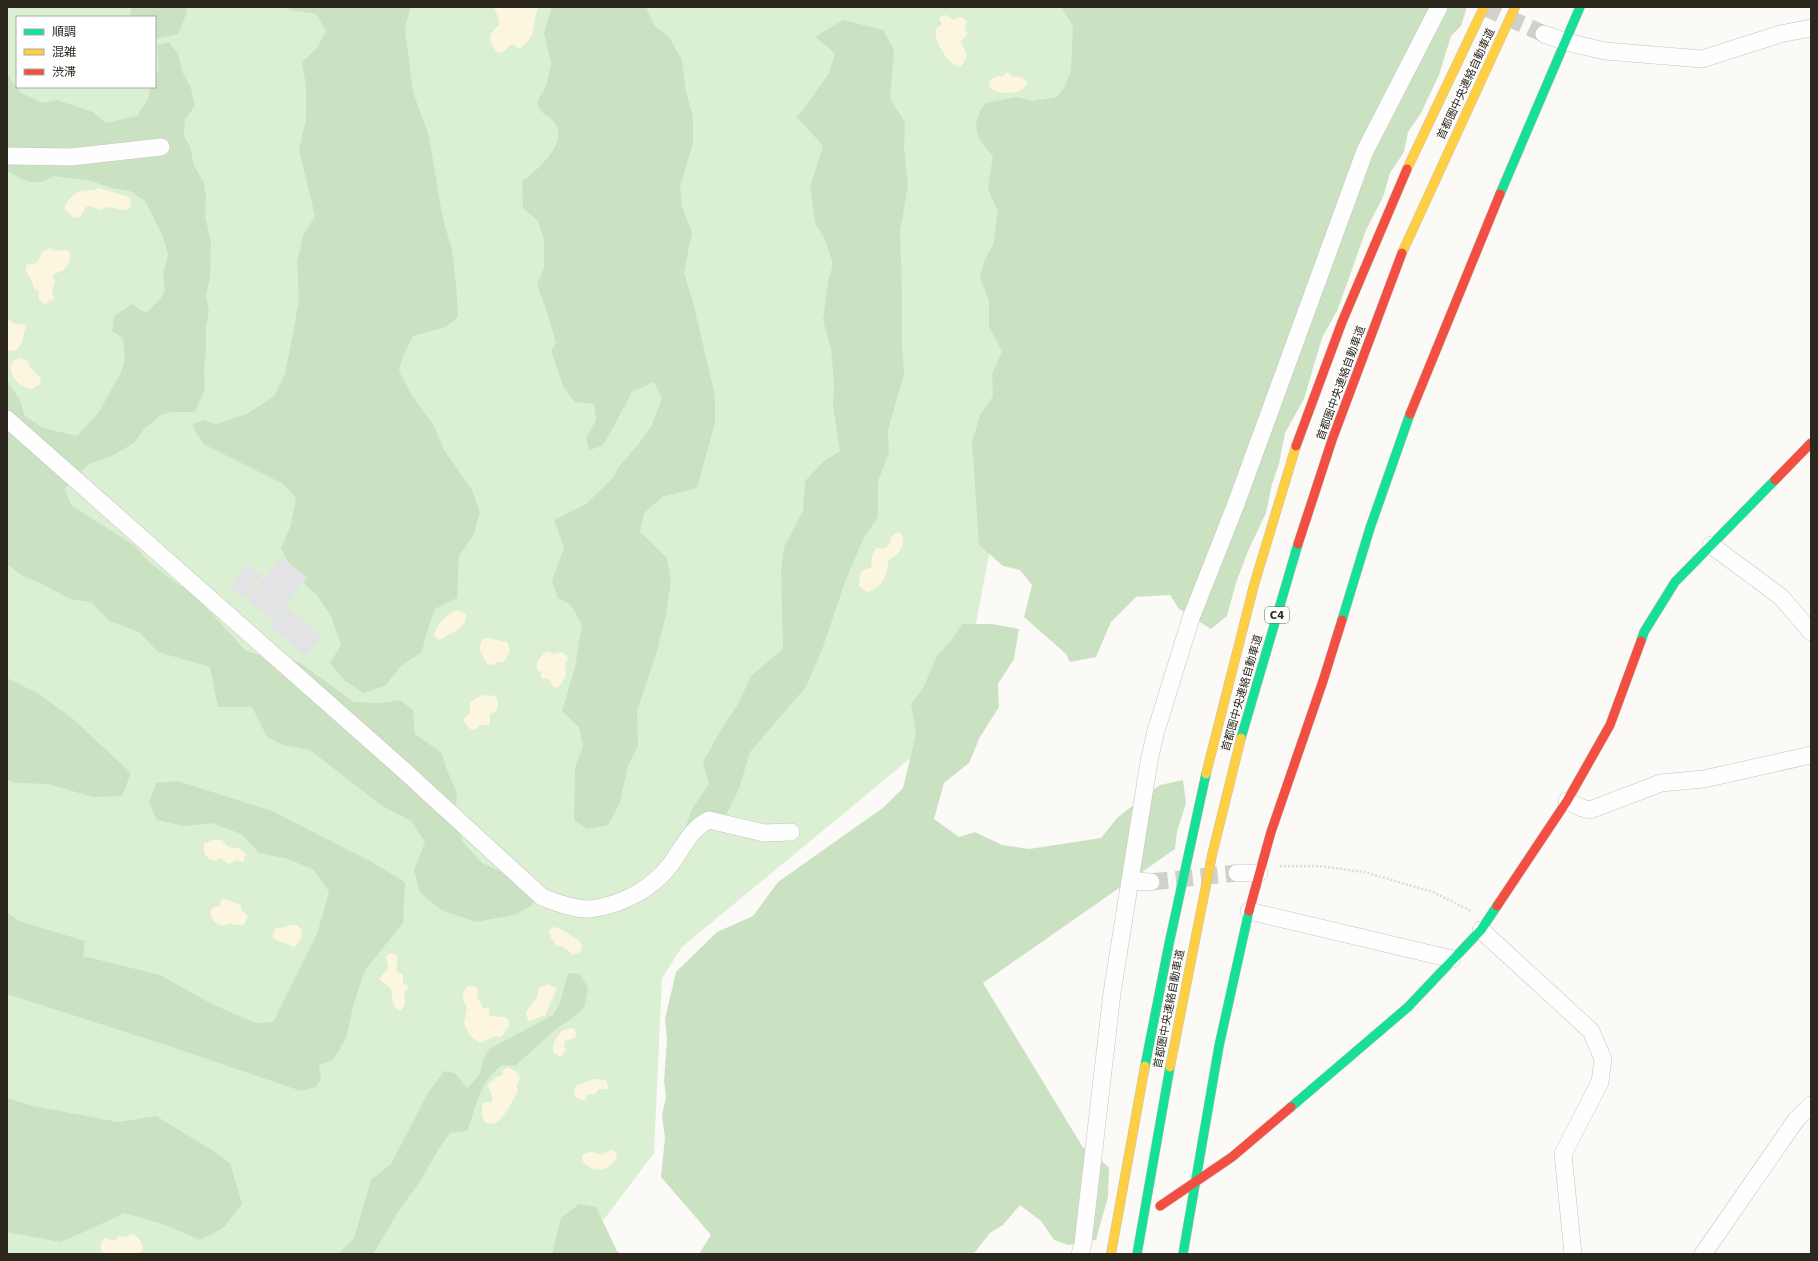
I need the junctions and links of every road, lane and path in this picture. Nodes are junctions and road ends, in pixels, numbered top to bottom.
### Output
1 (1439, 7) edge
2 (1484, 7) edge
3 (1515, 7) edge
4 (1580, 7) edge
5 (1811, 28) edge
6 (1544, 34) tunnel mouth
7 (1566, 42) junction
8 (161, 147) dead end
9 (7, 156) edge
10 (7, 419) edge
11 (1811, 443) edge
12 (1710, 545) junction
13 (1811, 632) edge
14 (1811, 755) edge
15 (1567, 801) junction
16 (792, 832) dead end
17 (1260, 870) junction
18 (1237, 873) tunnel mouth
19 (1130, 881) junction
20 (1151, 882) tunnel mouth
21 (1249, 911) junction
22 (1484, 925) junction
23 (1452, 960) junction
24 (1811, 1105) edge
25 (1196, 1182) junction
26 (1160, 1206) dead end
27 (1080, 1254) edge
28 (1111, 1254) edge
29 (1137, 1254) edge
30 (1183, 1254) edge
31 (1573, 1254) edge
32 (1703, 1254) edge

1 - 19 street
2 - 28 main road, 首都圏中央連絡自動車道 / C4
3 - 29 main road, 首都圏中央連絡自動車道 / C4
4 - 7 main road
5 - 7 street
6 - 7 street
7 - 17 main road
8 - 9 street
10 - 16 street
11 - 12 main road
12 - 13 street
12 - 15 main road
14 - 15 street
15 - 22 main road
17 - 18 street
17 - 21 main road
17 - 22 path
19 - 20 street
19 - 27 street
21 - 23 street
21 - 25 main road
22 - 23 main road
22 - 31 street
23 - 25 main road
24 - 32 street
25 - 26 main road
25 - 30 main road

